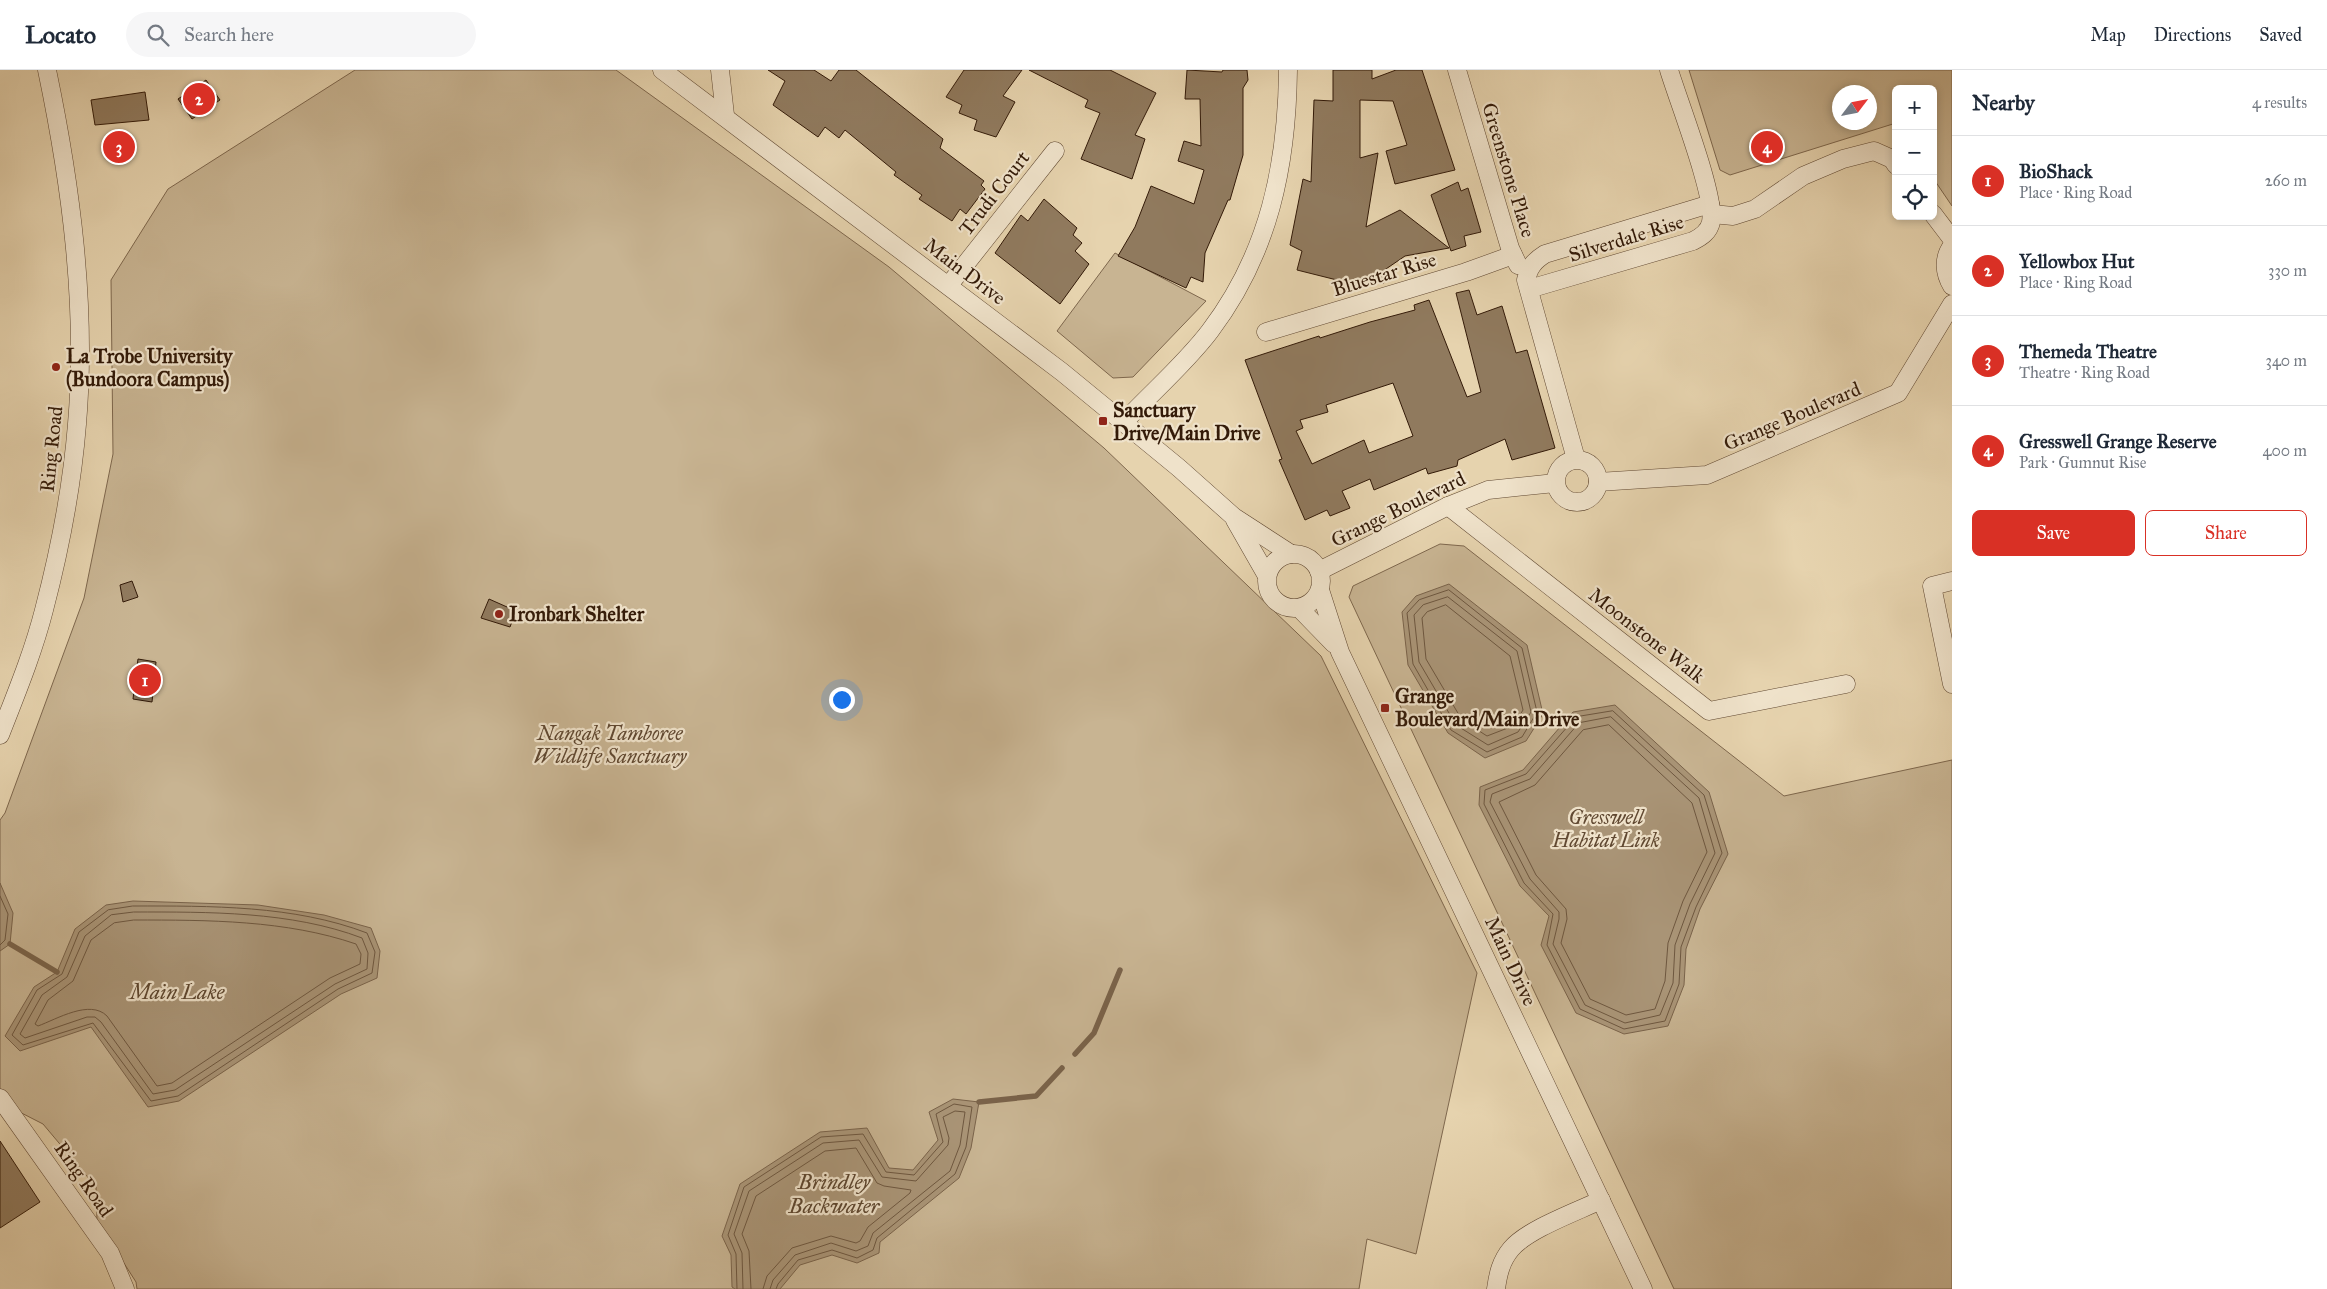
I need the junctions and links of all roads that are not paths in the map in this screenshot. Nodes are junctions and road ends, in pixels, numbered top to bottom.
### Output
1 (47, 70) edge
2 (662, 70) edge
3 (720, 70) edge
4 (1288, 70) edge
5 (1457, 70) edge
6 (1669, 70) edge
7 (724, 116) junction
8 (1055, 151) dead end
9 (1892, 159) edge
10 (1711, 209) junction
11 (1937, 219) edge
12 (1952, 239) edge
13 (1952, 246) edge
14 (1513, 254) junction
15 (948, 285) junction
16 (1527, 285) junction
17 (1952, 286) edge
18 (1952, 304) edge
19 (1266, 332) dead end
20 (1124, 422) junction
21 (1576, 459) junction
22 (1555, 482) junction
23 (1598, 482) junction
24 (1448, 506) junction
25 (1234, 517) junction
26 (1291, 554) junction
27 (1320, 571) junction
28 (1267, 576) junction
29 (1952, 581) edge
30 (1320, 590) junction
31 (1299, 608) junction
32 (1340, 652) junction
33 (1846, 684) dead end
34 (1952, 684) edge
35 (0, 735) edge
36 (0, 1098) edge
37 (1600, 1200) junction
38 (125, 1289) edge
39 (1496, 1289) edge
40 (1642, 1289) edge

1 - 35 street, Ring Road
2 - 7 street, Main Drive
3 - 7 street
4 - 20 street
5 - 14 street, Greenstone Place
6 - 10 street
7 - 15 street, Main Drive
8 - 15 street, Trudi Court
9 - 10 street
10 - 16 street, Silverdale Rise
10 - 16 street, Silverdale Rise
11 - 12 street
13 - 17 street
14 - 16 street, Greenstone Place
14 - 19 street, Bluestar Rise
15 - 20 street, Main Drive
16 - 21 street
18 - 23 street, Grange Boulevard
20 - 25 street, Main Drive
21 - 22 street
21 - 23 street
22 - 23 street
22 - 24 street, Grange Boulevard
24 - 27 street, Grange Boulevard
24 - 33 street, Moonstone Walk
25 - 26 street, Main Drive
25 - 28 street, Main Drive
26 - 27 street
26 - 28 street
27 - 30 street
28 - 31 street
29 - 34 street
30 - 31 street
30 - 32 street, Main Drive
31 - 32 street, Main Drive
32 - 37 street, Main Drive
36 - 38 street, Ring Road
37 - 39 street
37 - 40 street, Main Drive

